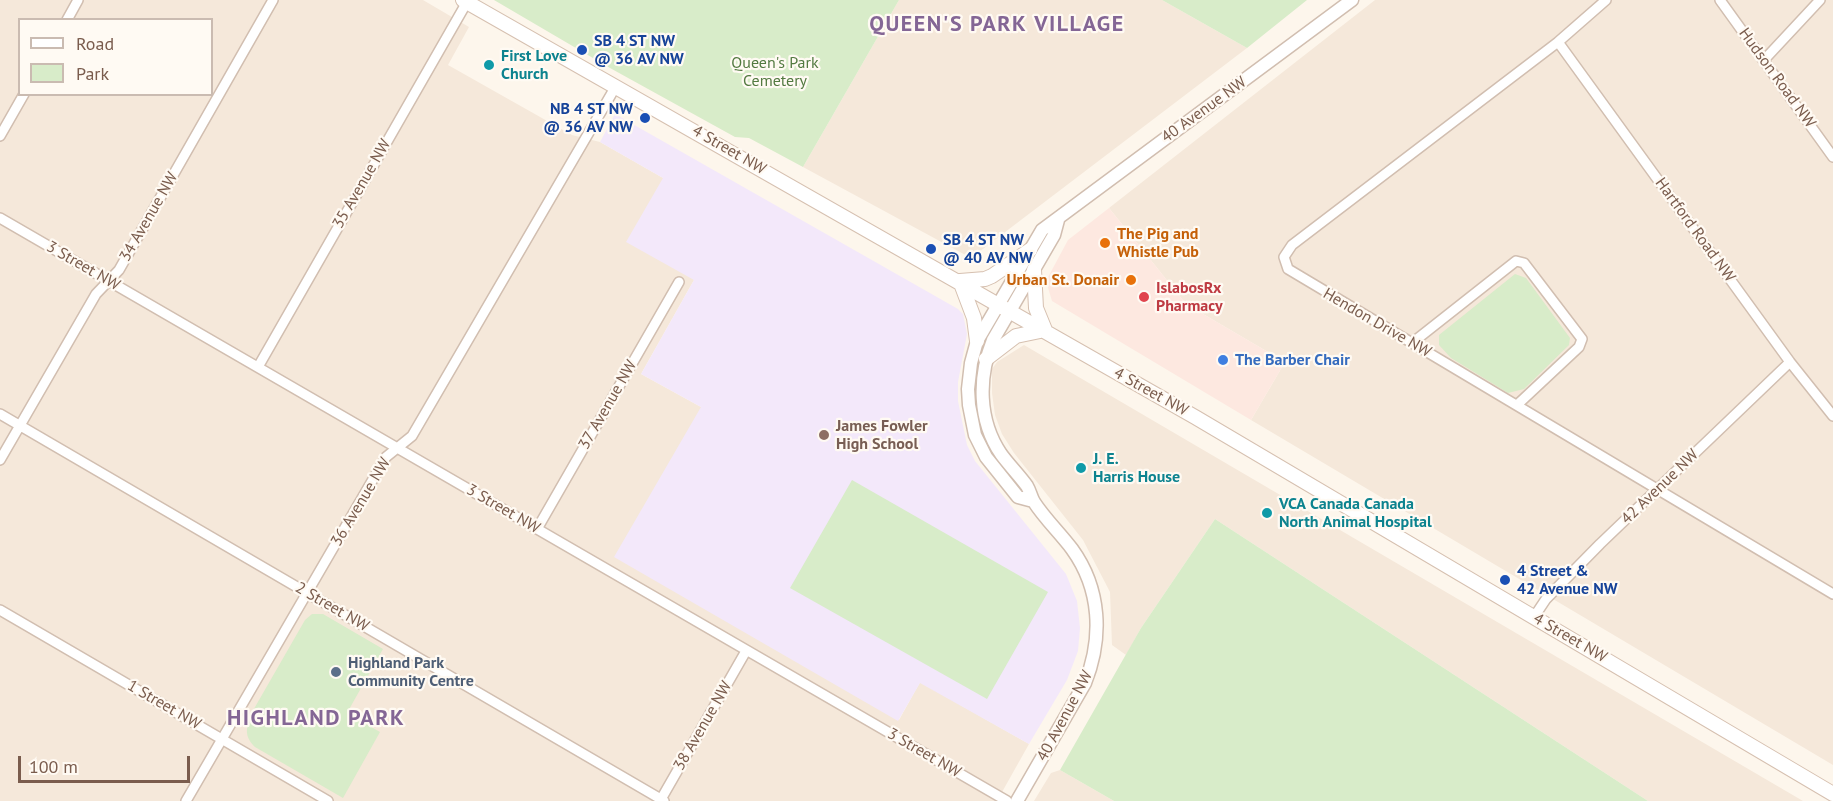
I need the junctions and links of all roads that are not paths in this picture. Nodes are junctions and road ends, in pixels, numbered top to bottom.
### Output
1 (78, 0) edge
2 (273, 0) edge
3 (1352, 0) edge
4 (1606, 0) edge
5 (1720, 0) edge
6 (1820, 0) edge
7 (465, 1) edge
8 (68, 18) edge
9 (1558, 42) junction
10 (1764, 60) junction
11 (616, 86) junction
12 (23, 96) edge
13 (0, 136) edge
14 (1833, 157) edge
15 (0, 218) edge
16 (1058, 220) junction
17 (1030, 250) junction
18 (1034, 270) junction
19 (108, 281) junction
20 (960, 281) junction
21 (679, 282) dead end
22 (1005, 307) junction
23 (1045, 330) junction
24 (977, 340) junction
25 (1412, 343) junction
26 (986, 359) junction
27 (1790, 362) junction
28 (258, 367) junction
29 (1517, 405) junction
30 (0, 414) edge
31 (1833, 416) edge
32 (20, 426) junction
33 (398, 448) junction
34 (0, 460) edge
35 (1657, 490) junction
36 (1033, 501) junction
37 (537, 529) junction
38 (308, 593) junction
39 (1833, 594) edge
40 (0, 610) edge
41 (1534, 617) junction
42 (746, 651) junction
43 (223, 739) junction
44 (1833, 794) edge
45 (661, 800) edge
46 (186, 801) edge
47 (328, 801) edge
48 (1006, 801) edge
49 (1017, 801) edge

1 - 8 street
2 - 19 street, 34 Avenue NW
3 - 16 street, 40 Avenue NW
4 - 9 street, Hendon Drive NW
5 - 10 street, Hudson Road NW
6 - 10 street
7 - 11 main road, 4 Street NW
7 - 28 street, 35 Avenue NW
9 - 25 street, Hendon Drive NW
9 - 27 street, Hartford Road NW
10 - 14 street, Hudson Road NW
11 - 20 main road, 4 Street NW
11 - 33 street, 36 Avenue NW
12 - 13 street
15 - 19 street, 3 Street NW
16 - 17 street, 40 Avenue NW
16 - 18 street, 40 Avenue NW
17 - 20 main road
17 - 22 street, 40 Avenue NW
18 - 22 street, 40 Avenue NW
18 - 23 main road
19 - 28 street, 3 Street NW
19 - 32 street, 34 Avenue NW
20 - 22 main road, 4 Street NW
20 - 24 main road
21 - 37 street, 37 Avenue NW
22 - 23 main road, 4 Street NW
22 - 24 street, 40 Avenue NW
22 - 26 street, 40 Avenue NW
23 - 26 main road
23 - 41 main road, 4 Street NW
24 - 36 street, 40 Avenue NW
25 - 29 street, Hendon Drive NW
25 - 29 street
26 - 36 street, 40 Avenue NW
27 - 31 street, Hartford Road NW
27 - 35 street, 42 Avenue NW
28 - 33 street, 3 Street NW
29 - 35 street, Hendon Drive NW
30 - 32 street, 2 Street NW
32 - 34 street, 34 Avenue NW
32 - 38 street, 2 Street NW
33 - 37 street, 3 Street NW
33 - 38 street, 36 Avenue NW
35 - 39 street, Hendon Drive NW
35 - 41 street, 42 Avenue NW
36 - 49 street, 40 Avenue NW
37 - 42 street, 3 Street NW
38 - 43 street, 36 Avenue NW
38 - 45 street, 2 Street NW
40 - 43 street, 1 Street NW
41 - 44 main road, 4 Street NW
42 - 45 street, 38 Avenue NW
42 - 48 street, 3 Street NW
43 - 46 street, 36 Avenue NW
43 - 47 street, 1 Street NW

